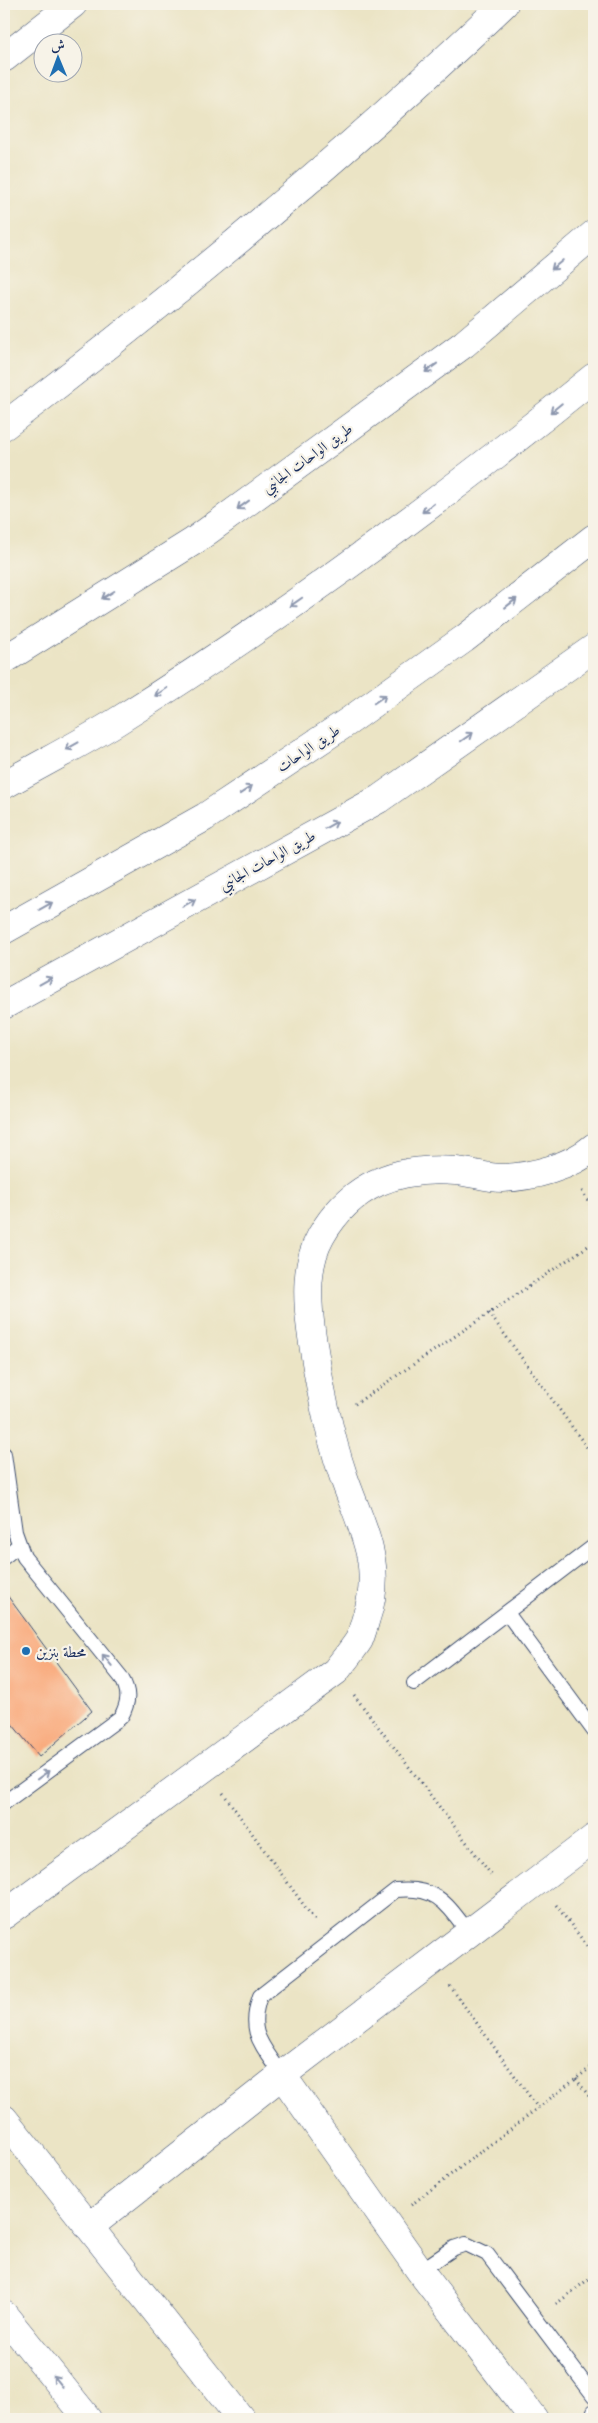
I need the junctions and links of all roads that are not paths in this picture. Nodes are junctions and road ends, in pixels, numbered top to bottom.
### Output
1 (73, 4) edge
2 (504, 4) edge
3 (4, 58) edge
4 (594, 234) edge
5 (594, 378) edge
6 (4, 426) edge
7 (594, 538) edge
8 (594, 648) edge
9 (4, 660) edge
10 (4, 784) edge
11 (4, 930) edge
12 (4, 1005) edge
13 (594, 1147) edge
14 (4, 1454) edge
15 (19, 1545) junction
16 (594, 1546) edge
17 (4, 1557) edge
18 (507, 1613) junction
19 (414, 1683) dead end
20 (594, 1731) edge
21 (4, 1804) edge
22 (594, 1838) edge
23 (4, 1915) edge
24 (469, 1933) junction
25 (282, 2075) junction
26 (4, 2119) edge
27 (89, 2227) junction
28 (420, 2271) junction
29 (4, 2315) edge
30 (594, 2396) edge
31 (594, 2411) edge
32 (88, 2419) edge
33 (241, 2419) edge
34 (534, 2419) edge
35 (592, 2419) edge

1 - 3 main road
2 - 6 main road
4 -> 9 main road, طريق الواحات الجانبي
5 -> 10 main road
11 -> 7 main road, طريق الواحات
12 -> 8 main road, طريق الواحات الجانبي
13 - 23 main road
14 - 15 lane
15 - 17 lane
21 -> 15 lane
16 - 18 lane
18 - 19 lane
18 - 20 lane
22 - 24 main road
24 - 25 main road
24 - 25 lane
25 - 27 main road
25 - 28 main road
26 - 27 main road
27 - 33 main road
28 - 30 lane
28 - 34 main road
32 -> 29 main road
31 - 35 lane

